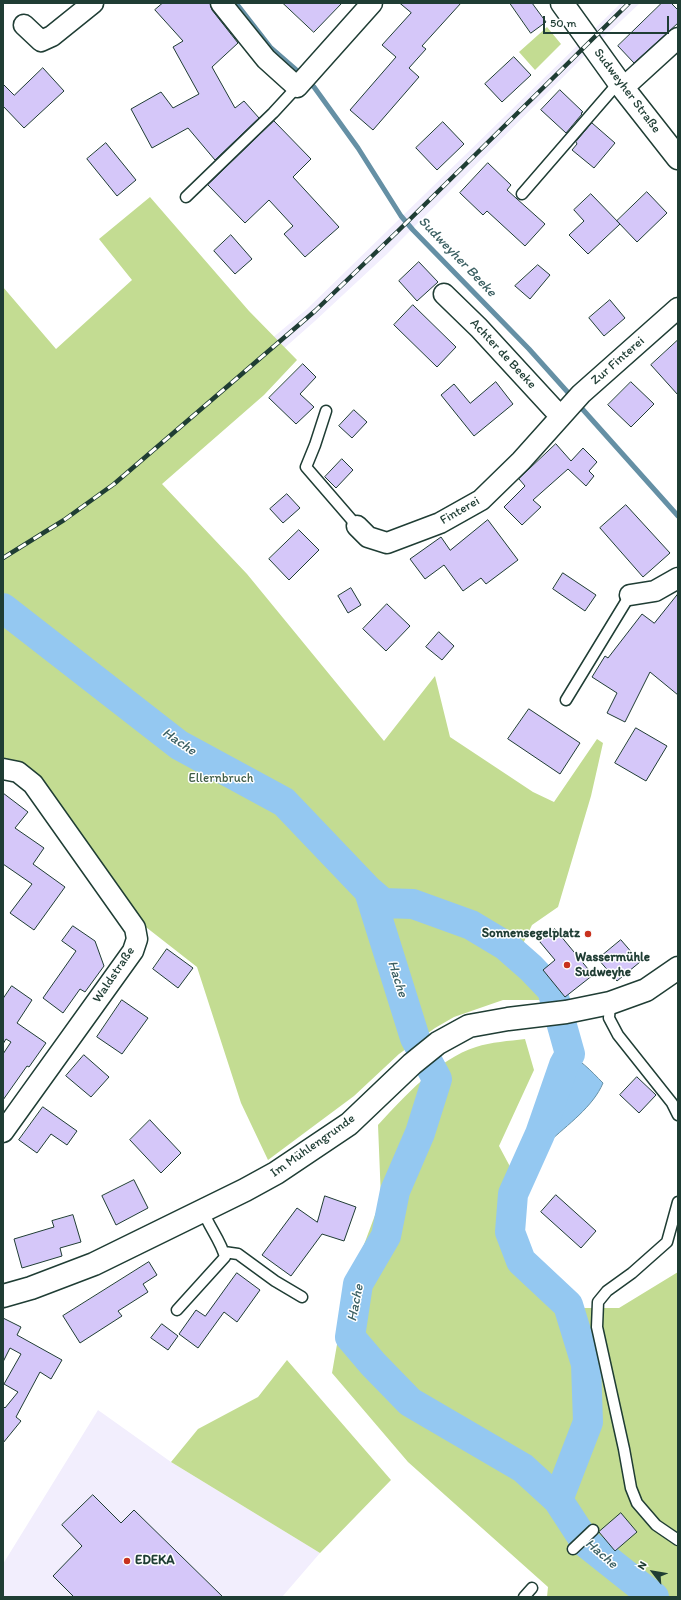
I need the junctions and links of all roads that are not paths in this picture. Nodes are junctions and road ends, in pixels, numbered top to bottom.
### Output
1 (93, 3) edge
2 (221, 3) edge
3 (372, 3) edge
4 (562, 3) edge
5 (24, 25) dead end
6 (678, 38) edge
7 (304, 80) junction
8 (621, 85) junction
9 (678, 158) edge
10 (522, 194) dead end
11 (186, 197) dead end
12 (444, 294) dead end
13 (678, 308) edge
14 (326, 411) dead end
15 (560, 416) junction
16 (357, 526) joint
17 (678, 578) edge
18 (630, 595) joint
19 (566, 700) dead end
20 (3, 770) edge
21 (678, 968) edge
22 (610, 1003) junction
23 (678, 1115) edge
24 (3, 1132) edge
25 (678, 1202) edge
26 (203, 1211) junction
27 (224, 1252) junction
28 (3, 1296) edge
29 (302, 1298) dead end
30 (177, 1310) dead end
31 (593, 1530) dead end
32 (678, 1540) edge
33 (573, 1549) dead end
34 (532, 1588) dead end
35 (524, 1597) edge

1 - 5 street
2 - 7 street
3 - 7 street
4 - 8 main road, Sudweyher Straße
6 - 8 street
7 - 11 lane
8 - 9 main road, Sudweyher Straße
8 - 10 lane
12 - 15 street, Achter de Beeke
13 - 15 street, Zur Finterei
14 - 16 lane
15 - 16 street, Finterei
17 - 18 street
18 - 19 lane
20 - 24 street, Waldstraße
21 - 22 main road, Im Mühlengrunde
22 - 23 lane
22 - 26 main road, Im Mühlengrunde
25 - 32 lane
26 - 27 lane
26 - 28 main road, Im Mühlengrunde
27 - 29 lane
27 - 30 lane
31 - 33 lane
34 - 35 lane

